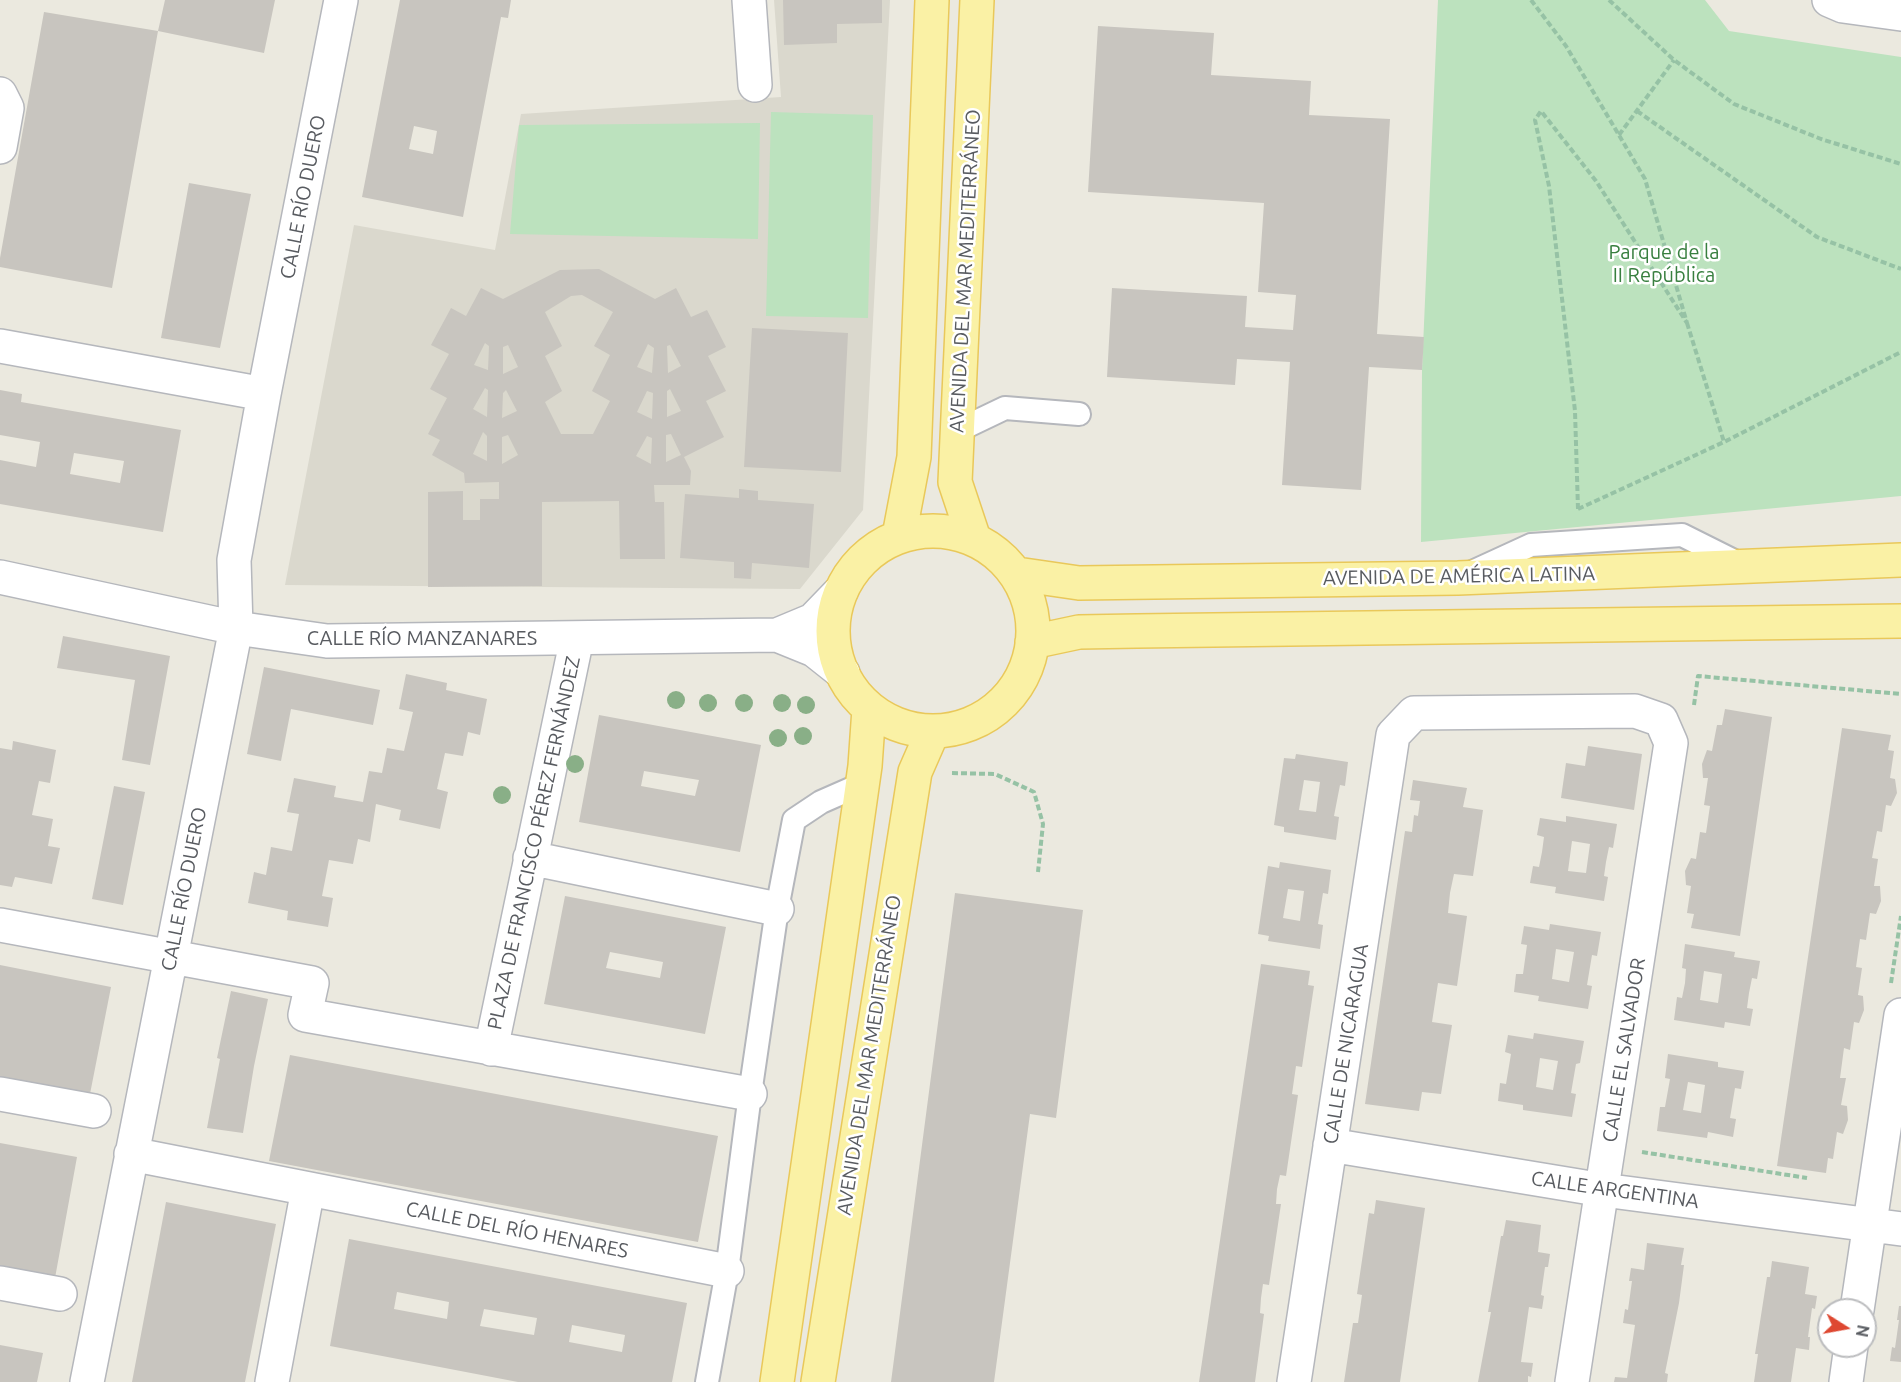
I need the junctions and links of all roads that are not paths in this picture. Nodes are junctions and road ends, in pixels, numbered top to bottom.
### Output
1 (341, 0) edge
2 (749, 0) edge
3 (932, 0) edge
4 (977, 0) edge
5 (1829, 0) edge
6 (1901, 14) edge
7 (755, 85) dead end
8 (0, 94) edge
9 (0, 147) edge
10 (0, 346) edge
11 (264, 393) junction
12 (1079, 414) dead end
13 (957, 431) junction
14 (899, 536) junction
15 (974, 539) junction
16 (1901, 560) edge
17 (1017, 574) junction
18 (0, 577) edge
19 (841, 591) junction
20 (1901, 621) edge
21 (236, 628) junction
22 (777, 635) junction
23 (577, 638) junction
24 (1032, 642) junction
25 (843, 673) junction
26 (869, 709) junction
27 (1414, 713) joint
28 (933, 731) junction
29 (862, 784) junction
30 (530, 858) junction
31 (777, 909) junction
32 (0, 925) edge
33 (170, 958) junction
34 (1896, 1001) edge
35 (491, 1049) junction
36 (0, 1094) edge
37 (750, 1094) junction
38 (94, 1111) dead end
39 (1330, 1145) junction
40 (131, 1154) junction
41 (308, 1190) junction
42 (1603, 1190) junction
43 (1869, 1224) junction
44 (1901, 1229) edge
45 (727, 1271) junction
46 (0, 1283) edge
47 (60, 1294) dead end
48 (1859, 1298) edge
49 (1849, 1358) edge
50 (87, 1382) edge
51 (272, 1382) edge
52 (707, 1382) edge
53 (777, 1382) edge
54 (818, 1382) edge
55 (1294, 1382) edge
56 (1572, 1382) edge
57 (1846, 1382) edge

1 - 11 street, CALLE RÍO DUERO
2 - 7 street
3 - 14 main road
4 - 13 main road, AVENIDA DEL MAR MEDITERRÁNEO
5 - 6 street
8 - 9 street
10 - 11 street
11 - 21 street, CALLE RÍO DUERO
12 - 13 lane
13 - 15 main road, AVENIDA DEL MAR MEDITERRÁNEO
14 - 15 main road
14 - 19 main road
15 - 17 main road
16 - 17 main road, AVENIDA DE AMÉRICA LATINA
17 - 24 main road
18 - 21 street, CALLE RÍO MANZANARES
19 - 22 street, CALLE RÍO MANZANARES
19 - 25 main road
20 - 24 main road
21 - 23 street, CALLE RÍO MANZANARES
21 - 33 street, CALLE RÍO DUERO
22 - 23 street, CALLE RÍO MANZANARES
22 - 25 street, CALLE RÍO MANZANARES
23 - 30 street, PLAZA DE FRANCISCO PÉREZ FERNÁNDEZ
24 - 28 main road
25 - 26 main road
26 - 28 main road
26 - 29 main road
27 - 39 street, CALLE DE NICARAGUA
27 - 42 street, CALLE EL SALVADOR
28 - 54 main road, AVENIDA DEL MAR MEDITERRÁNEO
29 - 31 lane
29 - 53 main road
30 - 31 street
30 - 35 street, PLAZA DE FRANCISCO PÉREZ FERNÁNDEZ
31 - 37 lane
32 - 33 street
33 - 35 street, PLAZA DE FRANCISCO PÉREZ FERNÁNDEZ
33 - 40 street, CALLE RÍO DUERO
34 - 43 street
35 - 37 street, PLAZA DE FRANCISCO PÉREZ FERNÁNDEZ
36 - 38 street
37 - 45 lane
39 - 42 street, CALLE ARGENTINA
39 - 55 street, CALLE DE NICARAGUA
40 - 41 street, CALLE DEL RÍO HENARES
40 - 50 street, CALLE RÍO DUERO
41 - 45 street, CALLE DEL RÍO HENARES
41 - 51 street
42 - 43 street, CALLE ARGENTINA
42 - 56 street, CALLE EL SALVADOR
43 - 44 street, CALLE ARGENTINA
43 - 48 street
45 - 52 lane
46 - 47 street
49 - 57 street

